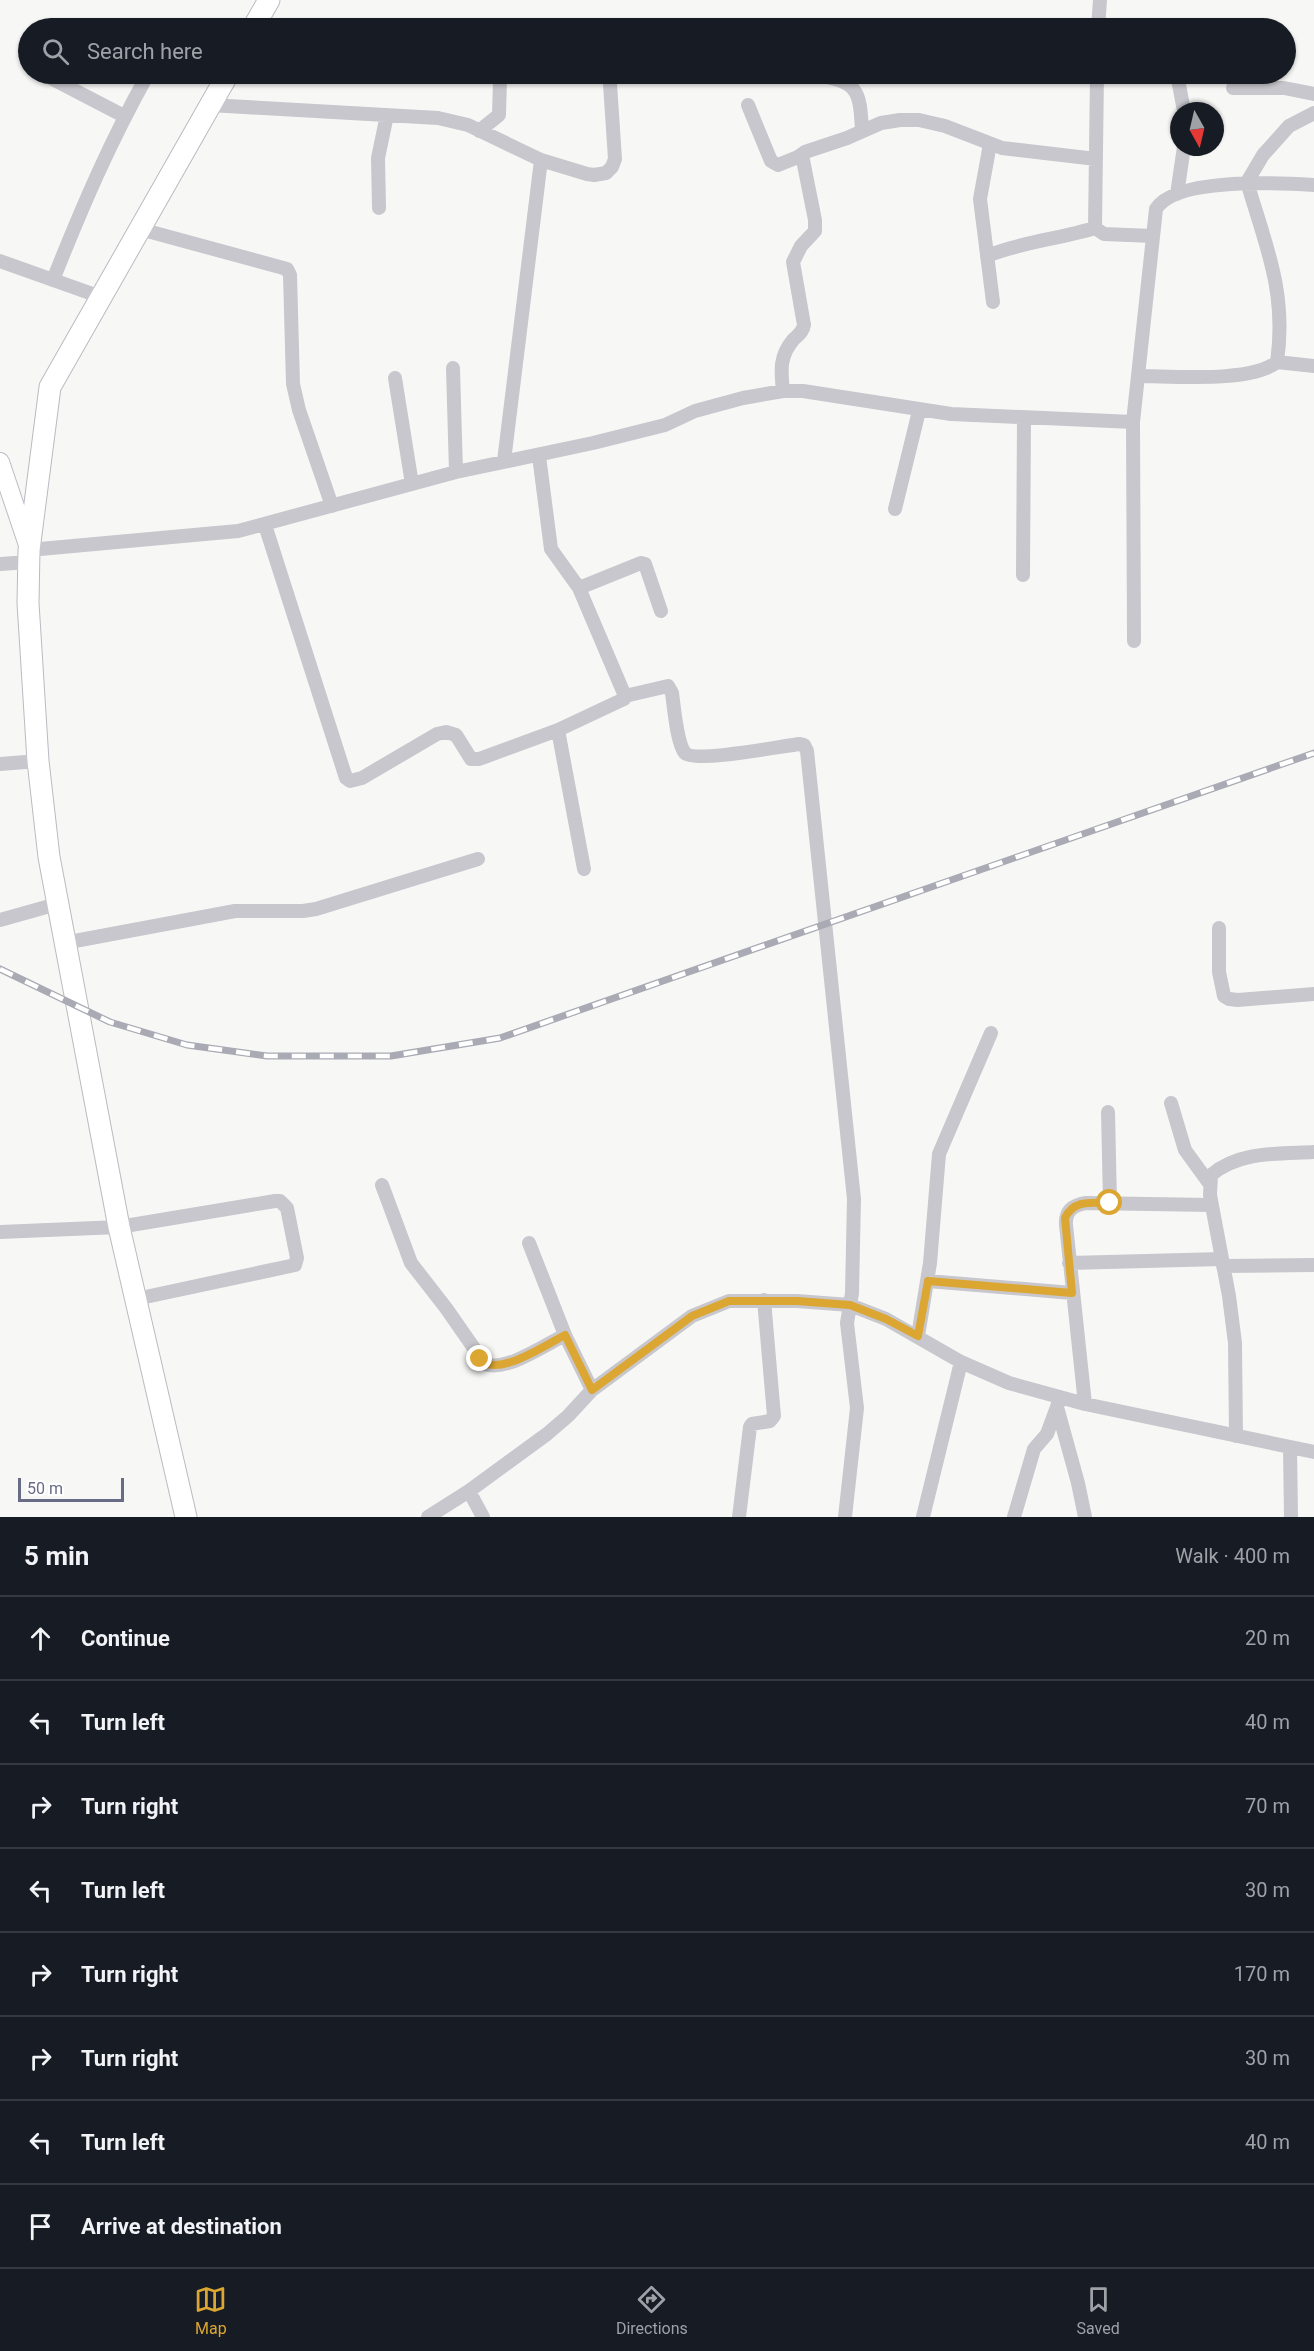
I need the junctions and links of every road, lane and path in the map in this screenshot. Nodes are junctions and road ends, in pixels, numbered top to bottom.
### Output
1 (269, 0) edge
2 (1100, 0) edge
3 (259, 18) edge
4 (1099, 18) edge
5 (62, 84) edge
6 (142, 84) edge
7 (222, 84) edge
8 (500, 84) edge
9 (610, 84) edge
10 (848, 84) edge
11 (1097, 84) edge
12 (1179, 84) edge
13 (1233, 88) dead end
14 (1314, 94) edge
15 (1182, 102) edge
16 (210, 105) junction
17 (748, 105) dead end
18 (1314, 113) edge
19 (387, 115) junction
20 (124, 116) junction
21 (479, 131) junction
22 (862, 131) junction
23 (990, 144) junction
24 (1183, 156) edge
25 (798, 157) junction
26 (1096, 159) junction
27 (541, 160) junction
28 (1247, 182) junction
29 (1314, 185) edge
30 (1177, 194) junction
31 (379, 208) dead end
32 (140, 228) junction
33 (1095, 228) junction
34 (1153, 236) junction
35 (987, 256) junction
36 (0, 261) edge
37 (53, 280) junction
38 (101, 297) junction
39 (993, 302) dead end
40 (1277, 362) junction
41 (1314, 366) edge
42 (453, 368) dead end
43 (1138, 376) junction
44 (395, 378) dead end
45 (783, 391) junction
46 (919, 411) junction
47 (1024, 418) junction
48 (1133, 422) junction
49 (539, 456) junction
50 (504, 461) junction
51 (456, 472) junction
52 (2, 477) edge
53 (412, 484) junction
54 (332, 506) junction
55 (895, 509) dead end
56 (265, 525) junction
57 (29, 556) junction
58 (0, 564) edge
59 (1023, 575) dead end
60 (579, 588) junction
61 (661, 611) dead end
62 (1134, 641) dead end
63 (625, 696) junction
64 (558, 730) junction
65 (38, 761) junction
66 (0, 764) edge
67 (478, 859) dead end
68 (584, 869) dead end
69 (57, 904) junction
70 (0, 920) edge
71 (1219, 928) dead end
72 (64, 943) junction
73 (1314, 994) edge
74 (991, 1033) dead end
75 (1172, 1103) dead end
76 (1108, 1112) dead end
77 (1314, 1152) edge
78 (1209, 1183) junction
79 (382, 1185) dead end
80 (1110, 1203) junction
81 (1211, 1205) junction
82 (119, 1227) junction
83 (0, 1232) edge
84 (529, 1243) dead end
85 (1223, 1262) junction
86 (1069, 1263) junction
87 (1314, 1265) edge
88 (928, 1281) junction
89 (1072, 1293) junction
90 (136, 1299) junction
91 (764, 1300) junction
92 (850, 1305) junction
93 (565, 1335) junction
94 (918, 1336) junction
95 (961, 1362) junction
96 (592, 1390) junction
97 (1058, 1402) junction
98 (1085, 1404) junction
99 (1236, 1436) junction
100 (1290, 1448) junction
101 (1314, 1452) edge
102 (469, 1491) junction
103 (186, 1517) edge
104 (429, 1517) edge
105 (483, 1517) edge
106 (739, 1517) edge
107 (845, 1517) edge
108 (923, 1517) edge
109 (1014, 1517) edge
110 (1085, 1517) edge
111 (1291, 1517) edge

1 - 3 main road
2 - 4 street
5 - 20 street
6 - 20 street
7 - 16 main road
8 - 21 street
9 - 27 street
10 - 22 street
11 - 26 street
12 - 15 street
13 - 14 street
16 - 19 street
16 - 32 main road
17 - 25 street
18 - 28 street
19 - 21 street
19 - 31 street
20 - 37 street
21 - 27 street
22 - 23 street
22 - 25 street
23 - 26 street
23 - 35 street
24 - 30 street
25 - 45 street
26 - 33 street
27 - 50 street
28 - 29 street
28 - 30 street
28 - 40 street
30 - 34 street
32 - 38 main road
32 - 54 street
33 - 34 street
33 - 35 street
34 - 43 street
35 - 39 street
36 - 37 street
37 - 38 street
38 - 57 main road
40 - 41 street
40 - 43 street
42 - 51 street
43 - 48 street
44 - 53 street
45 - 46 street
45 - 49 street
46 - 47 street
46 - 55 street
47 - 48 street
47 - 59 street
48 - 62 street
49 - 50 street
49 - 60 street
50 - 51 street
51 - 53 street
52 - 57 street
53 - 54 street
54 - 56 street
56 - 57 street
56 - 64 street
57 - 58 street
57 - 65 main road
60 - 61 street
60 - 63 street
63 - 64 street
63 - 92 street
64 - 68 street
65 - 66 street
65 - 69 main road
67 - 72 street
69 - 70 street
69 - 72 main road
71 - 73 street
72 - 82 main road
74 - 88 street
75 - 78 street
76 - 80 street
77 - 78 street
78 - 81 street
79 - 93 street
80 - 81 street
80 - 86 street
81 - 85 street
82 - 83 street
82 - 90 main road
82 - 90 street
84 - 93 street
85 - 86 street
85 - 87 street
85 - 99 street
86 - 89 street
88 - 89 street
88 - 94 street
89 - 98 street
90 - 103 main road
91 - 92 street
91 - 96 street
91 - 106 street
92 - 94 street
92 - 107 street
93 - 96 street
94 - 95 street
95 - 97 street
95 - 108 street
96 - 102 street
97 - 98 street
97 - 109 street
97 - 110 street
98 - 99 street
99 - 100 street
100 - 101 street
100 - 111 street
102 - 104 street
102 - 105 street

